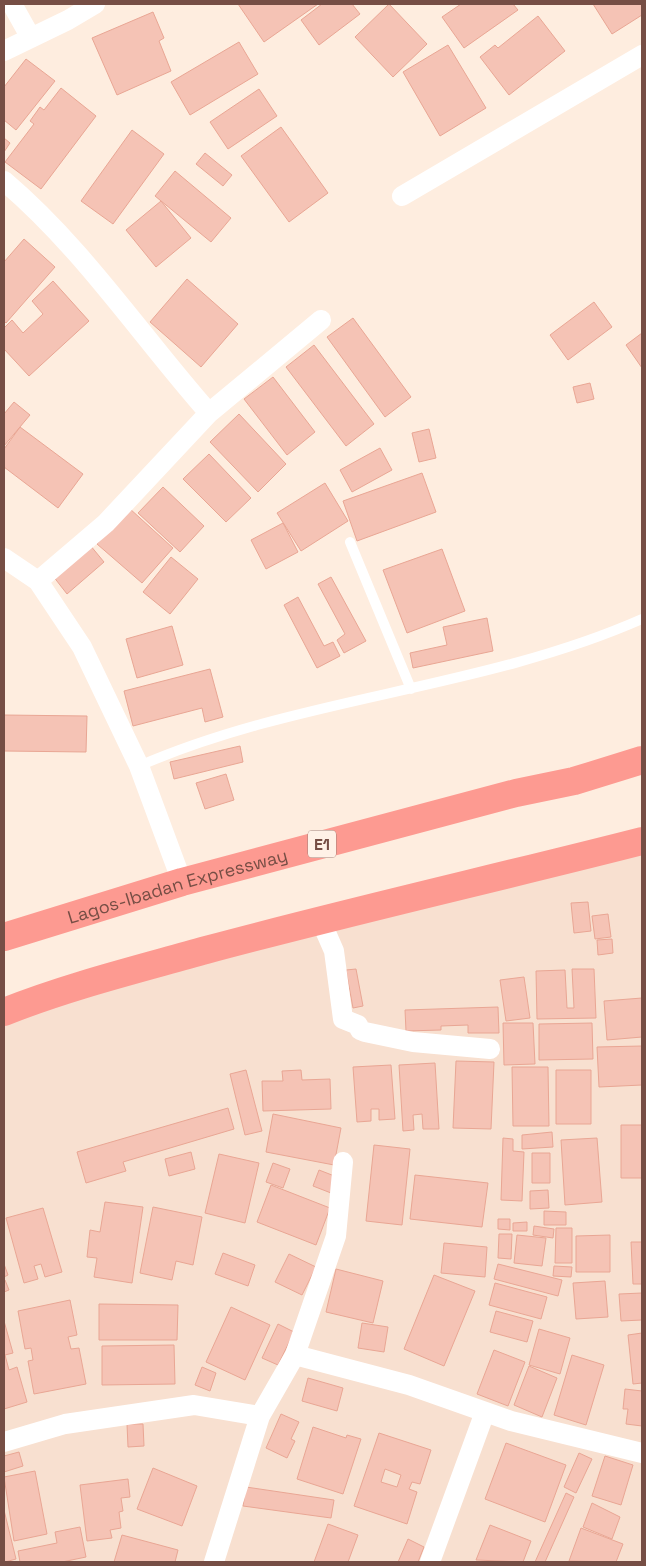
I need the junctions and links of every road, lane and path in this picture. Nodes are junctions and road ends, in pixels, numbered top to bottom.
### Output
1 (12, 4) edge
2 (95, 4) edge
3 (31, 38) junction
4 (4, 51) edge
5 (642, 55) edge
6 (4, 181) edge
7 (402, 196) dead end
8 (321, 320) dead end
9 (209, 413) junction
10 (350, 542) dead end
11 (4, 558) edge
12 (38, 581) junction
13 (642, 620) edge
14 (411, 689) junction
15 (642, 760) edge
16 (139, 766) junction
17 (642, 841) edge
18 (182, 882) junction
19 (320, 920) junction
20 (4, 937) edge
21 (4, 1012) edge
22 (490, 1049) dead end
23 (343, 1162) dead end
24 (295, 1355) junction
25 (485, 1412) junction
26 (260, 1416) junction
27 (4, 1442) edge
28 (642, 1454) edge
29 (214, 1562) edge
30 (430, 1562) edge

1 - 3 street
2 - 3 street
3 - 4 street
5 - 7 street
6 - 9 street
8 - 9 street
9 - 12 street
10 - 14 lane
11 - 12 street
12 - 16 street
13 - 14 lane
14 - 16 lane
15 - 18 highway, Lagos-Ibadan Expressway / E1
16 - 18 street
17 - 19 highway
18 - 20 highway, Lagos-Ibadan Expressway / E1
19 - 21 highway
19 - 22 street
23 - 24 street
24 - 25 street
24 - 26 street
25 - 28 street
25 - 30 street
26 - 27 street
26 - 29 street

